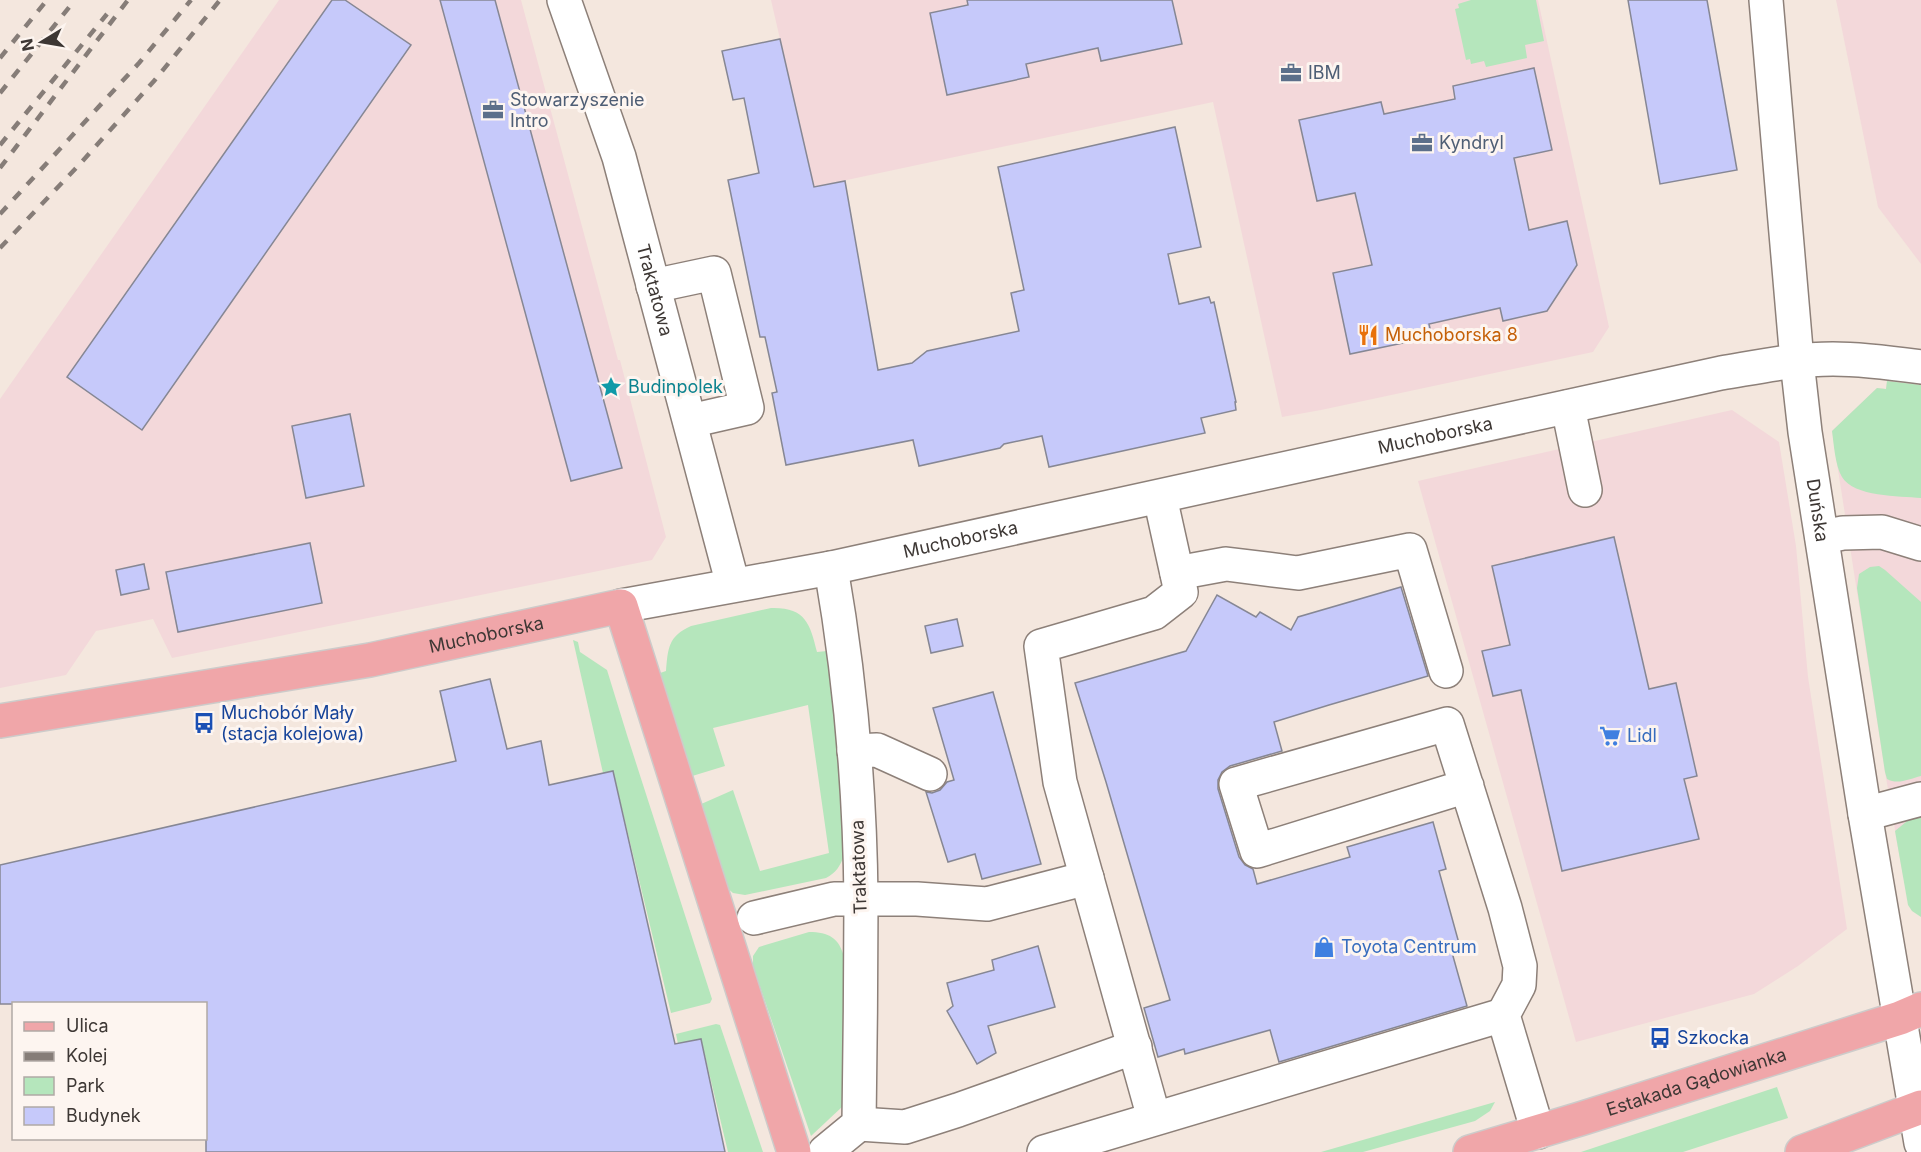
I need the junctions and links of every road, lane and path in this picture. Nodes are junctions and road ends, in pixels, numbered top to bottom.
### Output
1 (564, 0) edge
2 (1766, 0) edge
3 (653, 286) junction
4 (1797, 361) junction
5 (1921, 367) edge
6 (1568, 407) junction
7 (690, 421) junction
8 (1585, 490) dead end
9 (1160, 497) junction
10 (1822, 537) junction
11 (1921, 544) edge
12 (831, 568) junction
13 (1177, 573) junction
14 (733, 585) junction
15 (621, 606) junction
16 (1446, 670) dead end
17 (0, 721) edge
18 (854, 751) junction
19 (930, 774) dead end
20 (1467, 786) junction
21 (1921, 800) edge
22 (1865, 814) junction
23 (1087, 878) junction
24 (861, 898) junction
25 (754, 918) dead end
26 (1910, 1013) edge
27 (1503, 1015) junction
28 (1135, 1047) junction
29 (1918, 1108) edge
30 (1154, 1118) junction
31 (859, 1124) junction
32 (1538, 1132) junction
33 (1921, 1143) edge
34 (794, 1152) edge
35 (825, 1152) edge
36 (1044, 1152) edge
37 (1470, 1152) edge
38 (1802, 1152) edge

1 - 3 street, Traktatowa
2 - 4 street, Duńska
3 - 7 street, Traktatowa
3 - 7 street
4 - 5 street, Muchoborska
4 - 6 street, Muchoborska
4 - 10 street, Duńska
6 - 8 street
6 - 9 street, Muchoborska
7 - 14 street, Traktatowa
9 - 12 street, Muchoborska
9 - 13 street
10 - 11 street
10 - 22 street, Duńska
12 - 14 street, Muchoborska
12 - 18 street, Traktatowa
13 - 16 street
13 - 23 street
14 - 15 street, Muchoborska
15 - 17 main road, Muchoborska
15 - 34 main road
18 - 19 street
18 - 24 street, Traktatowa
20 - 20 street
20 - 27 street
21 - 22 street
22 - 26 street, Duńska
23 - 24 street
23 - 28 street
24 - 25 street
24 - 31 street, Traktatowa
26 - 29 street, Duńska
26 - 32 main road, Estakada Gądowianka
27 - 30 street
27 - 32 street
28 - 30 street
28 - 31 street
29 - 33 street
29 - 38 main road
30 - 36 street
31 - 35 street
32 - 37 main road, Estakada Gądowianka

